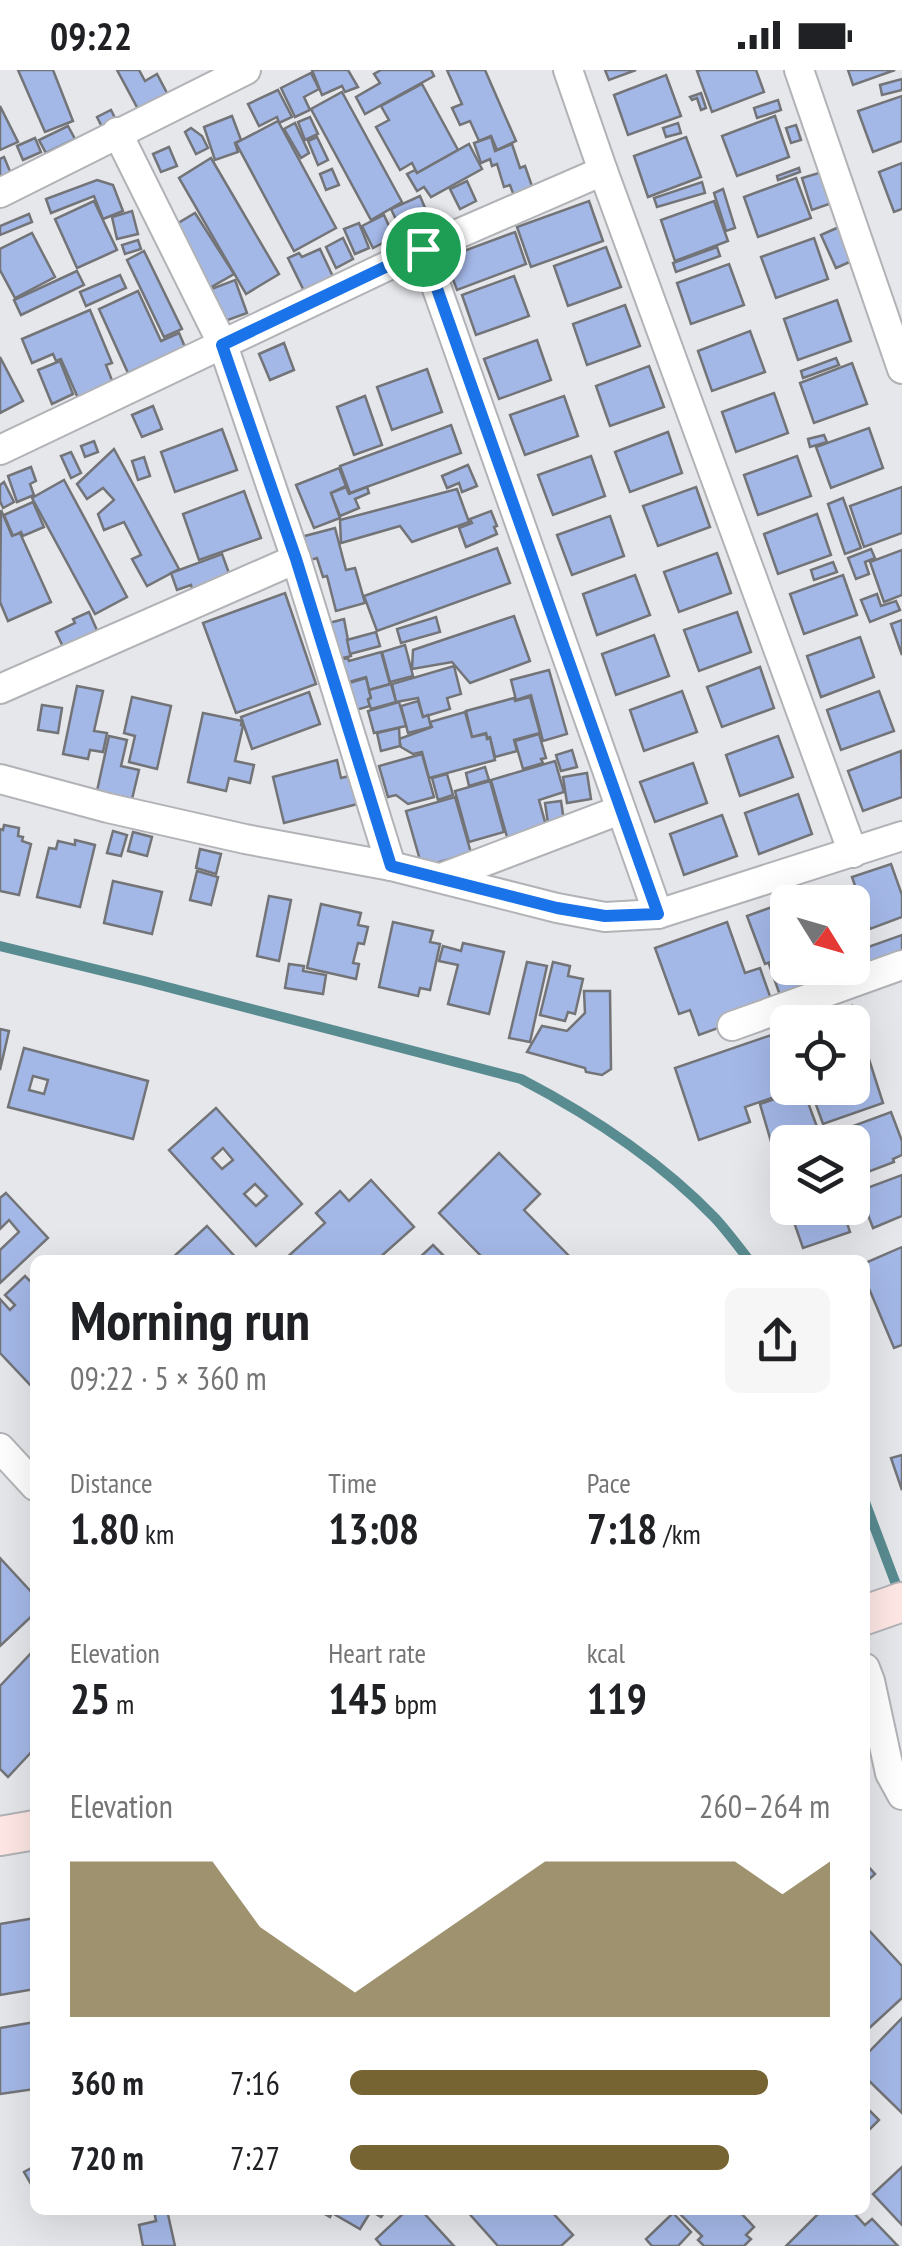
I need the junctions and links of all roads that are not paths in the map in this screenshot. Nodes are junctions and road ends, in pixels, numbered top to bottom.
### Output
1 (246, 70) edge
2 (568, 70) edge
3 (799, 70) edge
4 (117, 132) junction
5 (602, 171) junction
6 (0, 192) edge
7 (423, 249) junction
8 (222, 345) junction
9 (902, 369) edge
10 (0, 450) edge
11 (296, 559) junction
12 (0, 689) edge
13 (0, 780) edge
14 (620, 810) junction
15 (902, 836) edge
16 (853, 853) junction
17 (391, 866) junction
18 (441, 878) junction
19 (658, 914) junction
20 (902, 965) edge
21 (732, 1026) dead end
22 (0, 1448) edge
23 (30, 1481) edge
24 (870, 1681) edge
25 (870, 1750) edge
26 (896, 1784) edge
27 (30, 1831) edge
28 (0, 1836) edge

1 - 4 street
2 - 5 street
3 - 9 street
4 - 6 street
4 - 8 street
5 - 7 street
5 - 16 street
7 - 8 street
7 - 14 street
8 - 10 street
8 - 11 street
11 - 12 street
11 - 17 street
13 - 17 street
14 - 18 street
14 - 19 street
15 - 16 street
16 - 19 street
17 - 18 street
18 - 19 street
20 - 21 street
22 - 23 street
24 - 26 street
25 - 26 street
27 - 28 street

